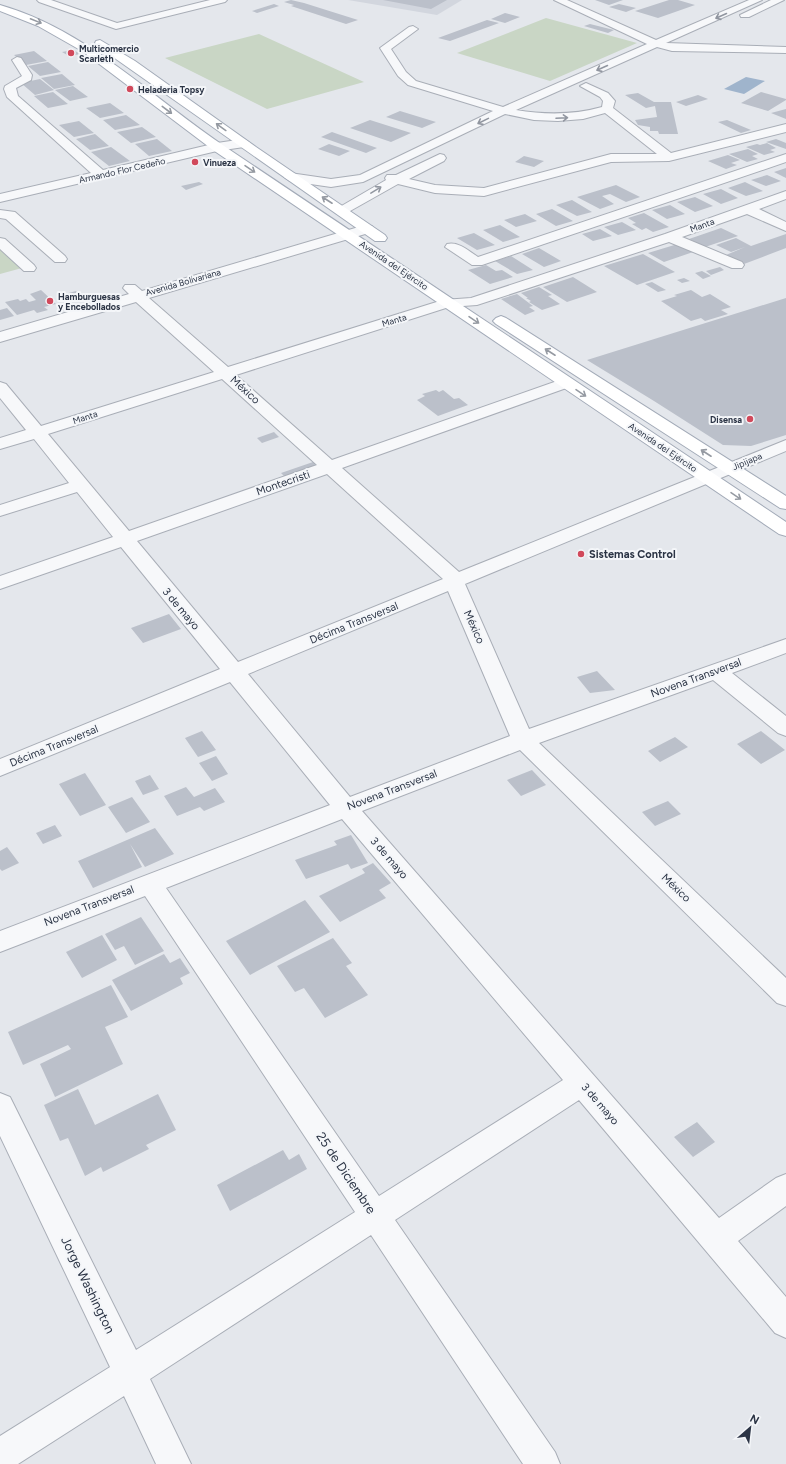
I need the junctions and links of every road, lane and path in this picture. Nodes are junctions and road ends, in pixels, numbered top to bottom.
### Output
1 (4, 0) edge
2 (42, 0) edge
3 (222, 0) edge
4 (559, 0) edge
5 (757, 0) edge
6 (779, 0) edge
7 (0, 8) edge
8 (59, 20) dead end
9 (413, 29) dead end
10 (91, 38) dead end
11 (656, 44) junction
12 (672, 48) junction
13 (786, 50) edge
14 (17, 60) dead end
15 (586, 86) junction
16 (607, 109) junction
17 (505, 110) junction
18 (523, 116) junction
19 (509, 123) dead end
20 (786, 128) edge
21 (244, 144) junction
22 (217, 147) junction
23 (453, 152) dead end
24 (669, 157) junction
25 (786, 158) edge
26 (376, 173) junction
27 (101, 175) junction
28 (290, 176) junction
29 (397, 180) junction
30 (786, 195) edge
31 (0, 198) edge
32 (747, 209) junction
33 (343, 211) junction
34 (0, 214) edge
35 (363, 226) junction
36 (786, 227) edge
37 (343, 231) junction
38 (670, 236) junction
39 (0, 242) edge
40 (394, 247) dead end
41 (452, 247) dead end
42 (60, 260) dead end
43 (737, 265) dead end
44 (29, 268) dead end
45 (426, 270) dead end
46 (134, 292) junction
47 (472, 302) junction
48 (448, 303) junction
49 (0, 326) edge
50 (0, 337) edge
51 (225, 372) junction
52 (566, 383) junction
53 (0, 387) edge
54 (37, 432) junction
55 (0, 444) edge
56 (786, 445) edge
57 (330, 466) junction
58 (731, 468) junction
59 (708, 477) junction
60 (80, 485) junction
61 (786, 504) edge
62 (0, 511) edge
63 (786, 530) edge
64 (123, 539) junction
65 (455, 581) junction
66 (0, 583) edge
67 (786, 646) edge
68 (716, 670) junction
69 (234, 672) junction
70 (786, 728) edge
71 (523, 740) junction
72 (0, 768) edge
73 (345, 807) junction
74 (149, 883) junction
75 (0, 942) edge
76 (786, 995) edge
77 (582, 1083) junction
78 (0, 1106) edge
79 (786, 1188) edge
80 (375, 1215) junction
81 (716, 1238) junction
82 (786, 1322) edge
83 (131, 1372) junction
84 (0, 1456) edge
85 (174, 1464) edge
86 (543, 1464) edge

1 - 8 main road
2 - 3 street
4 - 11 street
5 -> 11 street
6 - 12 street
7 -> 22 main road, Avenida del Ejército
9 - 17 street
21 -> 10 main road, Avenida del Ejército
11 - 12 street
11 -> 17 street
12 - 13 street
12 - 15 street
14 - 27 street
15 - 16 street
15 - 18 street
18 -> 16 street
16 - 24 street
17 - 18 street
17 -> 26 street
18 - 19 street
20 - 24 street
21 - 22 street, Armando Flor Cedeño
21 - 28 main road, Avenida del Ejército
22 - 27 street, Armando Flor Cedeño
22 -> 37 main road, Avenida del Ejército
23 - 29 street
24 - 29 street
25 - 41 street
26 - 28 street
26 - 29 street
27 - 31 street, Armando Flor Cedeño
33 -> 28 main road, Avenida del Ejército
33 -> 29 street
30 - 32 street, Manta
32 - 36 street
32 - 38 street, Manta
33 - 35 main road, Avenida del Ejército
34 - 42 street
35 - 37 street, Avenida Bolivariana
35 - 40 main road, Avenida del Ejército
37 - 46 street, Avenida Bolivariana
37 - 48 main road, Avenida del Ejército
38 - 43 street
38 - 47 street, Manta
39 - 44 street
45 - 47 main road, Avenida del Ejército
46 - 49 street, Avenida Bolivariana
46 - 50 street, Avenida Bolivariana
46 - 51 street, México
47 - 48 street, Manta
58 -> 47 main road, Avenida del Ejército
48 - 51 street, Manta
48 -> 52 main road, Avenida del Ejército
51 - 54 street, Manta
51 - 57 street, México
52 - 57 street, Montecristi
52 -> 59 main road, Avenida del Ejército
53 - 54 street, 3 de mayo
54 - 55 street, Manta
54 - 60 street, 3 de mayo
56 - 58 street, Jipijapa
57 - 64 street, Montecristi
57 - 65 street, México
58 - 59 street, Jipijapa
58 - 61 main road, Avenida del Ejército
59 -> 63 main road, Avenida del Ejército
59 - 65 street, Décima Transversal
60 - 62 street
60 - 64 street, 3 de mayo
64 - 66 street, Montecristi
64 - 69 street, 3 de mayo
65 - 69 street, Décima Transversal
65 - 71 street, México
67 - 68 street, Novena Transversal
68 - 70 street
68 - 71 street, Novena Transversal
69 - 72 street, Décima Transversal
69 - 73 street, 3 de mayo
71 - 73 street, Novena Transversal
71 - 76 street, México
73 - 74 street, Novena Transversal
73 - 77 street, 3 de mayo
74 - 75 street, Novena Transversal
74 - 80 street, 25 de Diciembre
77 - 80 street
77 - 81 street, 3 de mayo
78 - 83 street, Jorge Washington
79 - 81 street
80 - 83 street
80 - 86 street, 25 de Diciembre
81 - 82 street, 3 de mayo
83 - 84 street
83 - 85 street, Jorge Washington

